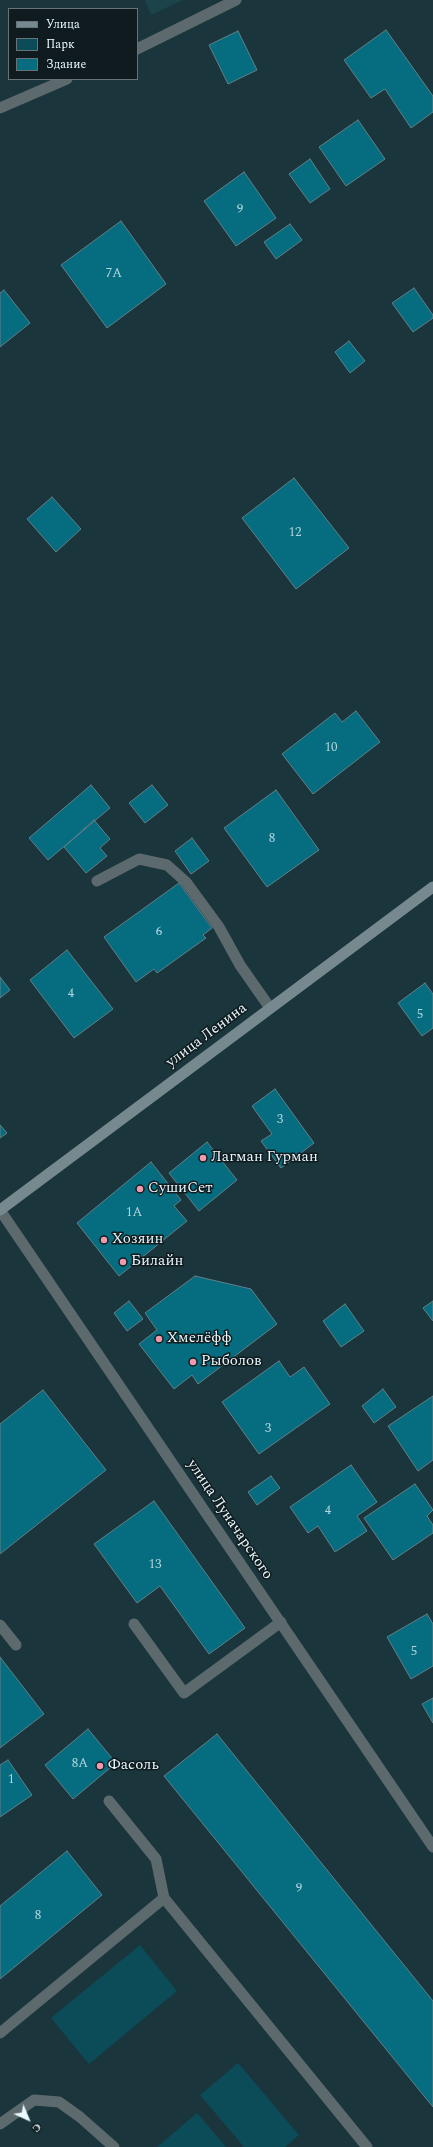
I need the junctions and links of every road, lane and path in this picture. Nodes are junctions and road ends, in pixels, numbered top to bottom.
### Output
1 (236, 0) edge
2 (138, 49) edge
3 (65, 80) edge
4 (0, 108) edge
5 (97, 881) dead end
6 (433, 887) edge
7 (270, 1008) junction
8 (0, 1210) edge
9 (281, 1622) junction
10 (0, 1624) edge
11 (134, 1624) dead end
12 (16, 1645) dead end
13 (109, 1801) dead end
14 (433, 1847) edge
15 (164, 1898) junction
16 (0, 2033) edge
17 (0, 2124) edge
18 (114, 2147) edge
19 (367, 2147) edge

1 - 2 street
3 - 4 street
5 - 7 street
6 - 7 main road, улица Ленина
7 - 8 main road, улица Ленина
8 - 9 street, улица Луначарского
9 - 11 street
9 - 14 street, улица Луначарского
10 - 12 street
13 - 15 street
15 - 16 street
15 - 19 street
17 - 18 street

